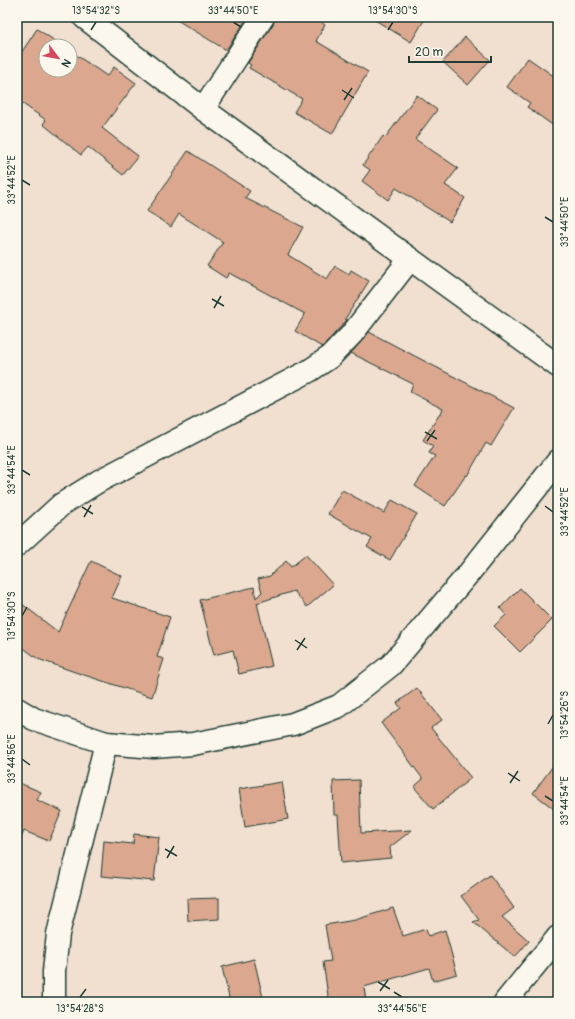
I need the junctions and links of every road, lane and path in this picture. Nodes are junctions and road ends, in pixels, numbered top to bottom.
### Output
1 (84, 17) edge
2 (263, 17) edge
3 (203, 109) junction
4 (410, 258) junction
5 (558, 366) edge
6 (558, 461) edge
7 (17, 545) edge
8 (17, 709) edge
9 (106, 743) junction
10 (558, 937) edge
11 (54, 1002) edge
12 (506, 1002) edge

1 - 3 street
2 - 3 street
3 - 4 street
4 - 5 street
4 - 7 street
6 - 9 street
8 - 9 street
9 - 11 street
10 - 12 street

